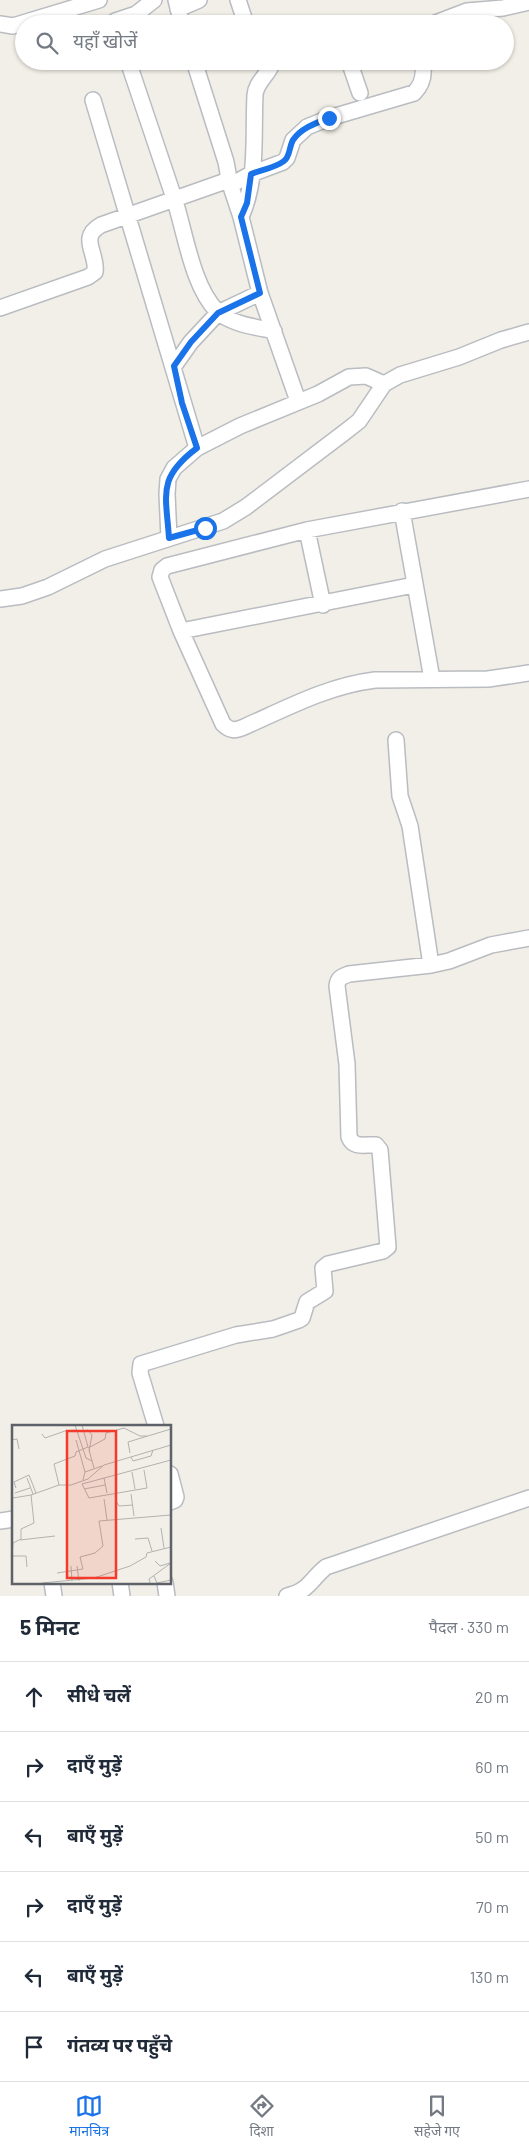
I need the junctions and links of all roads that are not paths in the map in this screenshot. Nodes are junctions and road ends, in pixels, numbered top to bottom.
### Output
1 (99, 0) edge
2 (104, 0) edge
3 (154, 0) edge
4 (199, 0) edge
5 (238, 0) edge
6 (529, 2) edge
7 (177, 4) edge
8 (49, 15) edge
9 (111, 15) edge
10 (134, 15) edge
11 (243, 15) edge
12 (457, 15) edge
13 (0, 24) edge
14 (15, 25) edge
15 (131, 70) edge
16 (197, 70) edge
17 (270, 70) edge
18 (352, 70) edge
19 (423, 70) edge
20 (360, 93) dead end
21 (93, 100) dead end
22 (251, 174) junction
23 (229, 182) junction
24 (175, 199) junction
25 (128, 216) junction
26 (241, 217) junction
27 (260, 293) junction
28 (0, 308) edge
29 (218, 313) junction
30 (274, 331) junction
31 (529, 332) edge
32 (174, 366) junction
33 (384, 384) junction
34 (298, 402) junction
35 (197, 448) junction
36 (529, 488) edge
37 (402, 511) junction
38 (307, 530) junction
39 (169, 538) junction
40 (414, 585) junction
41 (0, 599) edge
42 (323, 604) junction
43 (182, 631) junction
44 (529, 673) edge
45 (432, 679) junction
46 (396, 740) dead end
47 (529, 938) edge
48 (431, 964) junction
49 (156, 1425) edge
50 (171, 1478) edge
51 (529, 1498) edge
52 (171, 1502) edge
53 (287, 1596) edge

1 - 8 street
2 - 9 street
3 - 10 street
4 - 7 street
5 - 11 street
6 - 12 street
13 - 14 street
15 - 24 street
16 - 23 street
17 - 22 street
18 - 20 street
19 - 22 street
21 - 25 street
22 - 23 street
22 - 26 street
23 - 24 street
23 - 26 street
24 - 25 street
24 - 29 street
25 - 28 street
25 - 32 street
26 - 27 street
27 - 29 street
27 - 30 street
29 - 30 street
29 - 32 street
30 - 34 street
31 - 33 street
32 - 35 street
33 - 34 street
33 - 39 street
34 - 35 street
35 - 39 street
36 - 37 street
37 - 38 street
37 - 40 street
38 - 42 street
38 - 43 street
39 - 41 street
40 - 42 street
40 - 45 street
42 - 43 street
43 - 45 street
44 - 45 street
46 - 48 street
47 - 48 street
48 - 49 street
50 - 52 street
51 - 53 street

